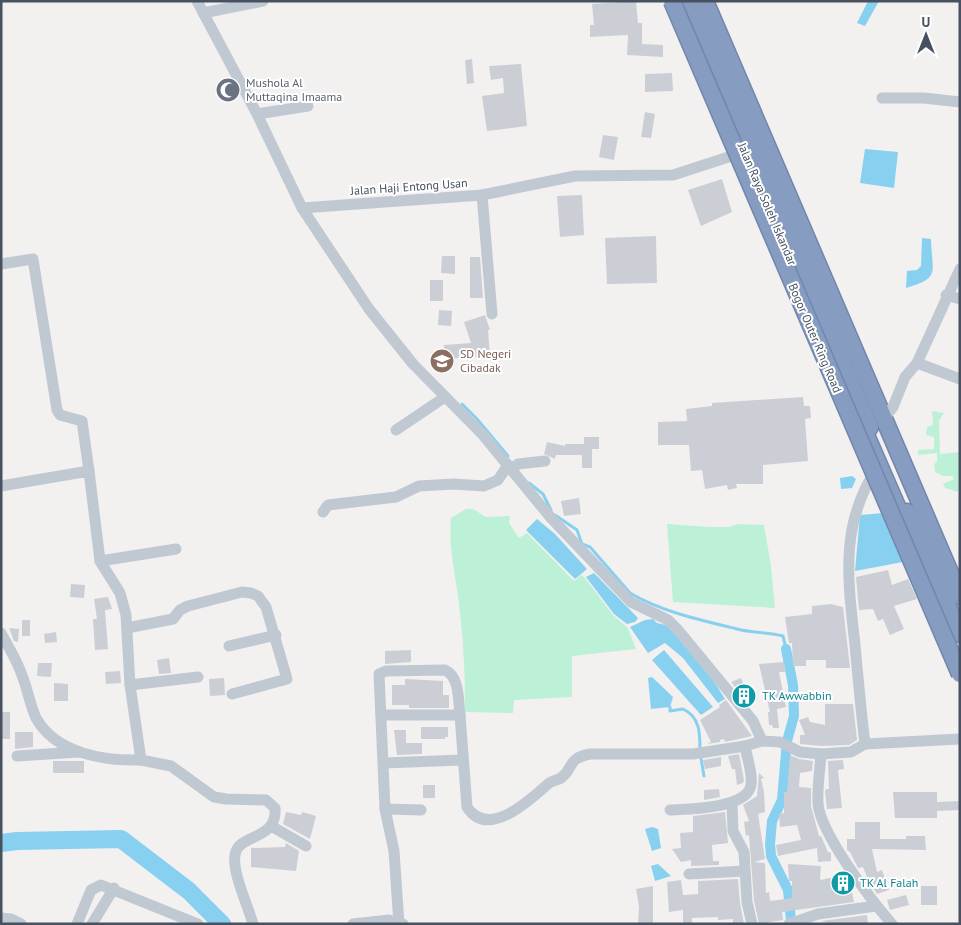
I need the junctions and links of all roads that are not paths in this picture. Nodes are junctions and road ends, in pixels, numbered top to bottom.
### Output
1 (197, 1) edge
2 (263, 1) edge
3 (672, 1) edge
4 (679, 1) edge
5 (690, 1) edge
6 (706, 1) edge
7 (203, 13) junction
8 (882, 98) dead end
9 (960, 102) edge
10 (308, 106) dead end
11 (257, 114) junction
12 (744, 152) junction
13 (482, 195) junction
14 (302, 208) junction
15 (1, 264) edge
16 (960, 269) edge
17 (946, 295) junction
18 (960, 299) edge
19 (492, 314) dead end
20 (916, 363) junction
21 (960, 379) edge
22 (445, 397) junction
23 (884, 418) junction
24 (396, 430) dead end
25 (545, 460) dead end
26 (880, 464) junction
27 (512, 466) junction
28 (89, 471) junction
29 (1, 486) edge
30 (323, 512) dead end
31 (176, 549) dead end
32 (100, 561) junction
33 (960, 596) edge
34 (126, 628) junction
35 (1, 633) edge
36 (960, 634) edge
37 (276, 635) junction
38 (229, 646) dead end
39 (960, 656) edge
40 (960, 674) edge
41 (198, 677) dead end
42 (130, 685) junction
43 (232, 694) dead end
44 (381, 715) junction
45 (460, 715) junction
46 (960, 739) edge
47 (762, 741) junction
48 (865, 744) junction
49 (745, 746) junction
50 (80, 752) junction
51 (821, 754) junction
52 (17, 756) dead end
53 (141, 760) junction
54 (462, 760) junction
55 (384, 763) junction
56 (732, 803) junction
57 (385, 809) junction
58 (421, 810) dead end
59 (670, 810) dead end
60 (271, 826) junction
61 (306, 846) dead end
62 (744, 872) junction
63 (689, 874) dead end
64 (114, 888) junction
65 (876, 906) junction
66 (1, 918) edge
67 (400, 923) edge
68 (22, 924) edge
69 (77, 924) edge
70 (92, 924) edge
71 (198, 924) edge
72 (253, 924) edge
73 (353, 924) edge
74 (752, 924) edge
75 (789, 924) edge
76 (892, 924) edge

1 - 7 street
2 - 7 street
3 - 40 highway, Bogor Outer Ring Road, bridge
4 - 12 highway, Jalan Raya Soleh Iskandar
5 - 36 highway, Bogor Outer Ring Road
6 - 23 highway, Jalan Raya Soleh Iskandar
7 - 11 street
8 - 9 street
10 - 11 street
11 - 14 street
12 - 13 street, Jalan Haji Entong Usan
12 - 26 highway, Jalan Raya Soleh Iskandar
13 - 14 street, Jalan Haji Entong Usan
13 - 19 street
14 - 22 street
15 - 28 street
16 - 17 street
17 - 18 street
17 - 20 street
20 - 21 street
20 - 23 street
22 - 24 street
22 - 27 street
23 - 33 highway, Jalan Raya Soleh Iskandar
25 - 27 street
26 - 39 highway, Jalan Raya Soleh Iskandar
26 - 48 street
27 - 30 street
27 - 47 street
28 - 29 street
28 - 32 street
31 - 32 street
32 - 34 street
34 - 37 street
34 - 42 street
35 - 50 street
37 - 38 street
37 - 43 street
41 - 42 street
42 - 53 street
44 - 45 street
44 - 45 street
44 - 55 street
45 - 54 street
46 - 48 street
47 - 49 street
47 - 51 street
48 - 51 street
49 - 54 street
49 - 56 street
50 - 52 street
50 - 53 street
51 - 65 street
53 - 60 street
54 - 55 street
55 - 57 street
56 - 59 street
56 - 62 street
57 - 58 street
57 - 67 street
60 - 61 street
60 - 72 street
62 - 63 street
62 - 74 street
64 - 69 street
64 - 70 street
64 - 71 street
65 - 75 street
65 - 76 street
66 - 68 street
67 - 73 street

